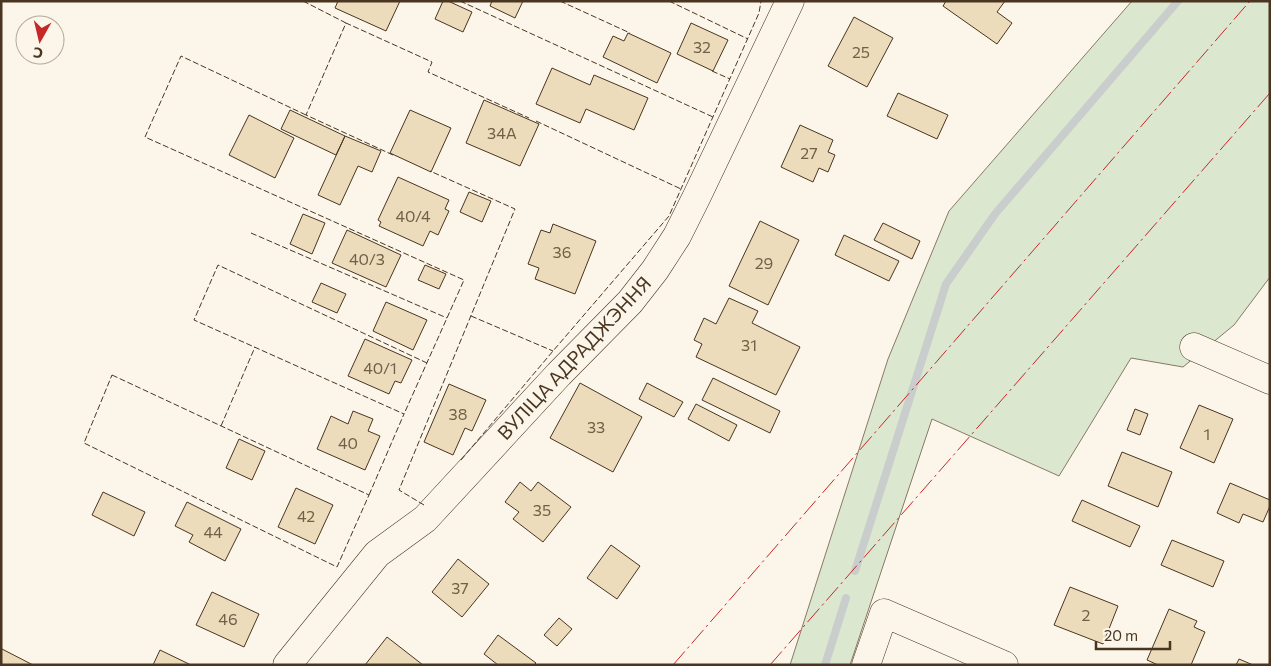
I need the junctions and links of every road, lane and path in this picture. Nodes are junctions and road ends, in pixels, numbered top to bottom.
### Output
1 (790, 1) edge
2 (1194, 347) dead end
3 (1270, 380) edge
4 (287, 665) edge
5 (866, 665) edge
6 (1004, 665) edge

1 - 4 street, ВУЛІЦА АДРАДЖЭННЯ
2 - 3 street
5 - 6 street

